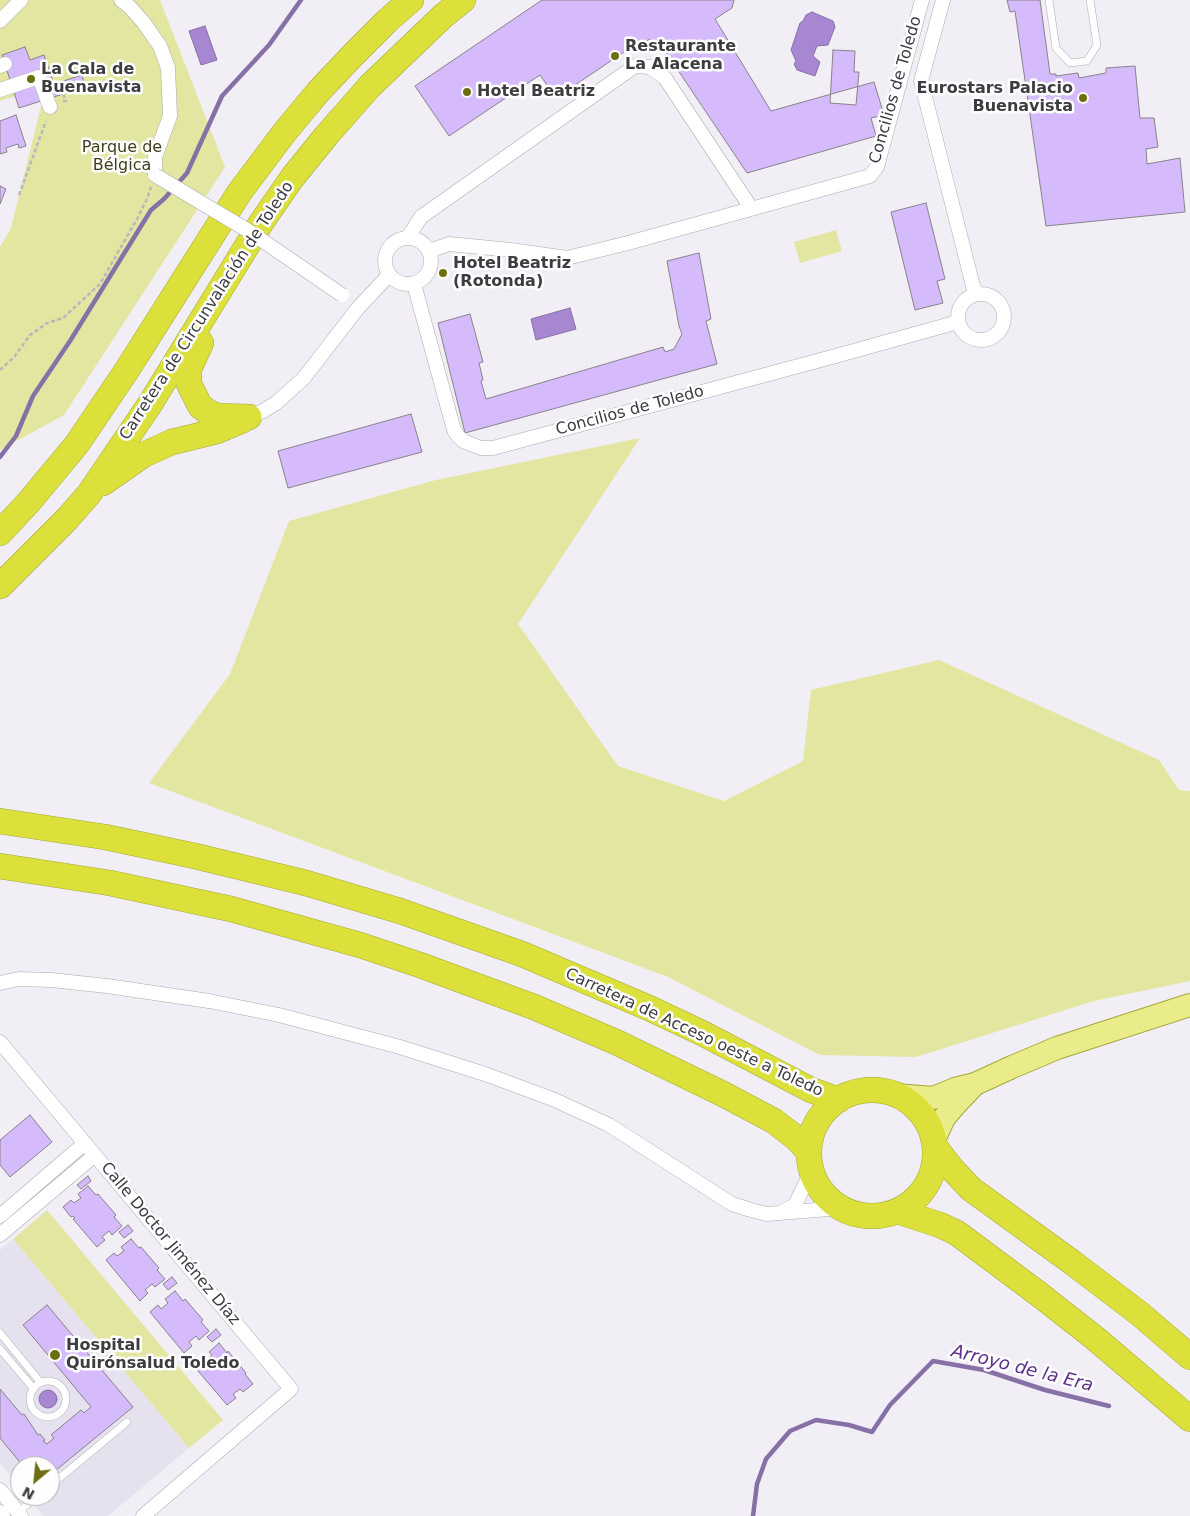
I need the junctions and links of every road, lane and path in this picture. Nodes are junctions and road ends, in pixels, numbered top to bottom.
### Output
1 (21, 0) edge
2 (122, 0) edge
3 (411, 0) edge
4 (463, 0) edge
5 (922, 0) edge
6 (943, 0) edge
7 (1049, 0) edge
8 (1090, 0) edge
9 (0, 21) edge
10 (0, 90) edge
11 (50, 107) joint
12 (155, 175) junction
13 (19, 195) dead end
14 (751, 208) junction
15 (408, 237) junction
16 (429, 251) junction
17 (239, 259) junction
18 (389, 275) junction
19 (414, 284) junction
20 (977, 294) junction
21 (342, 295) dead end
22 (958, 322) junction
23 (0, 370) edge
24 (249, 417) junction
25 (89, 494) junction
26 (0, 533) edge
27 (0, 586) edge
28 (0, 821) edge
29 (0, 866) edge
30 (0, 983) edge
31 (1190, 1005) edge
32 (0, 1042) edge
33 (976, 1084) junction
34 (896, 1095) junction
35 (839, 1100) junction
36 (85, 1143) junction
37 (934, 1143) junction
38 (96, 1155) junction
39 (810, 1161) junction
40 (841, 1208) junction
41 (897, 1211) junction
42 (781, 1213) junction
43 (0, 1216) edge
44 (0, 1235) edge
45 (0, 1333) edge
46 (0, 1350) edge
47 (1190, 1357) edge
48 (42, 1382) junction
49 (34, 1389) junction
50 (1190, 1419) edge
51 (126, 1422) dead end
52 (60, 1478) edge
53 (0, 1490) edge
54 (0, 1512) edge
55 (20, 1514) edge
56 (4, 1516) edge
57 (143, 1516) edge

1 - 9 street
2 - 12 street
3 - 26 highway
4 - 17 highway, Carretera de Circunvalación de Toledo
5 - 14 street, Concilios de Toledo
6 - 20 street, Concilios de Toledo
7 - 8 lane
10 - 11 street
11 - 13 path
12 - 21 street, bridge
12 - 23 path
14 - 15 street
14 - 16 street, Concilios de Toledo
15 - 16 street
15 - 18 street
16 - 19 street
17 - 24 highway
17 - 25 highway, Carretera de Circunvalación de Toledo
18 - 19 street
18 - 24 street
19 - 22 street, Concilios de Toledo
20 - 22 street
20 - 22 street
24 - 25 highway
25 - 27 highway, Carretera de Circunvalación de Toledo
28 - 35 highway, Carretera de Acceso oeste a Toledo
29 - 39 highway
30 - 42 street
31 - 33 main road
32 - 36 street, Calle Doctor Jiménez Díaz
33 - 34 main road
33 - 37 main road
34 - 35 highway, Carretera de Acceso oeste a Toledo
34 - 37 highway, Carretera de Acceso oeste a Toledo
35 - 39 highway, Carretera de Acceso oeste a Toledo
36 - 38 street, Calle Doctor Jiménez Díaz
36 - 43 street
37 - 41 highway
37 - 47 highway, Carretera de Acceso oeste a Toledo
38 - 44 street
38 - 57 street, Calle Doctor Jiménez Díaz
39 - 40 highway
39 - 42 street
40 - 41 highway
40 - 42 street
41 - 50 highway
45 - 48 lane
46 - 49 lane
48 - 49 lane
48 - 49 lane
51 - 52 lane
53 - 55 street
54 - 56 street

